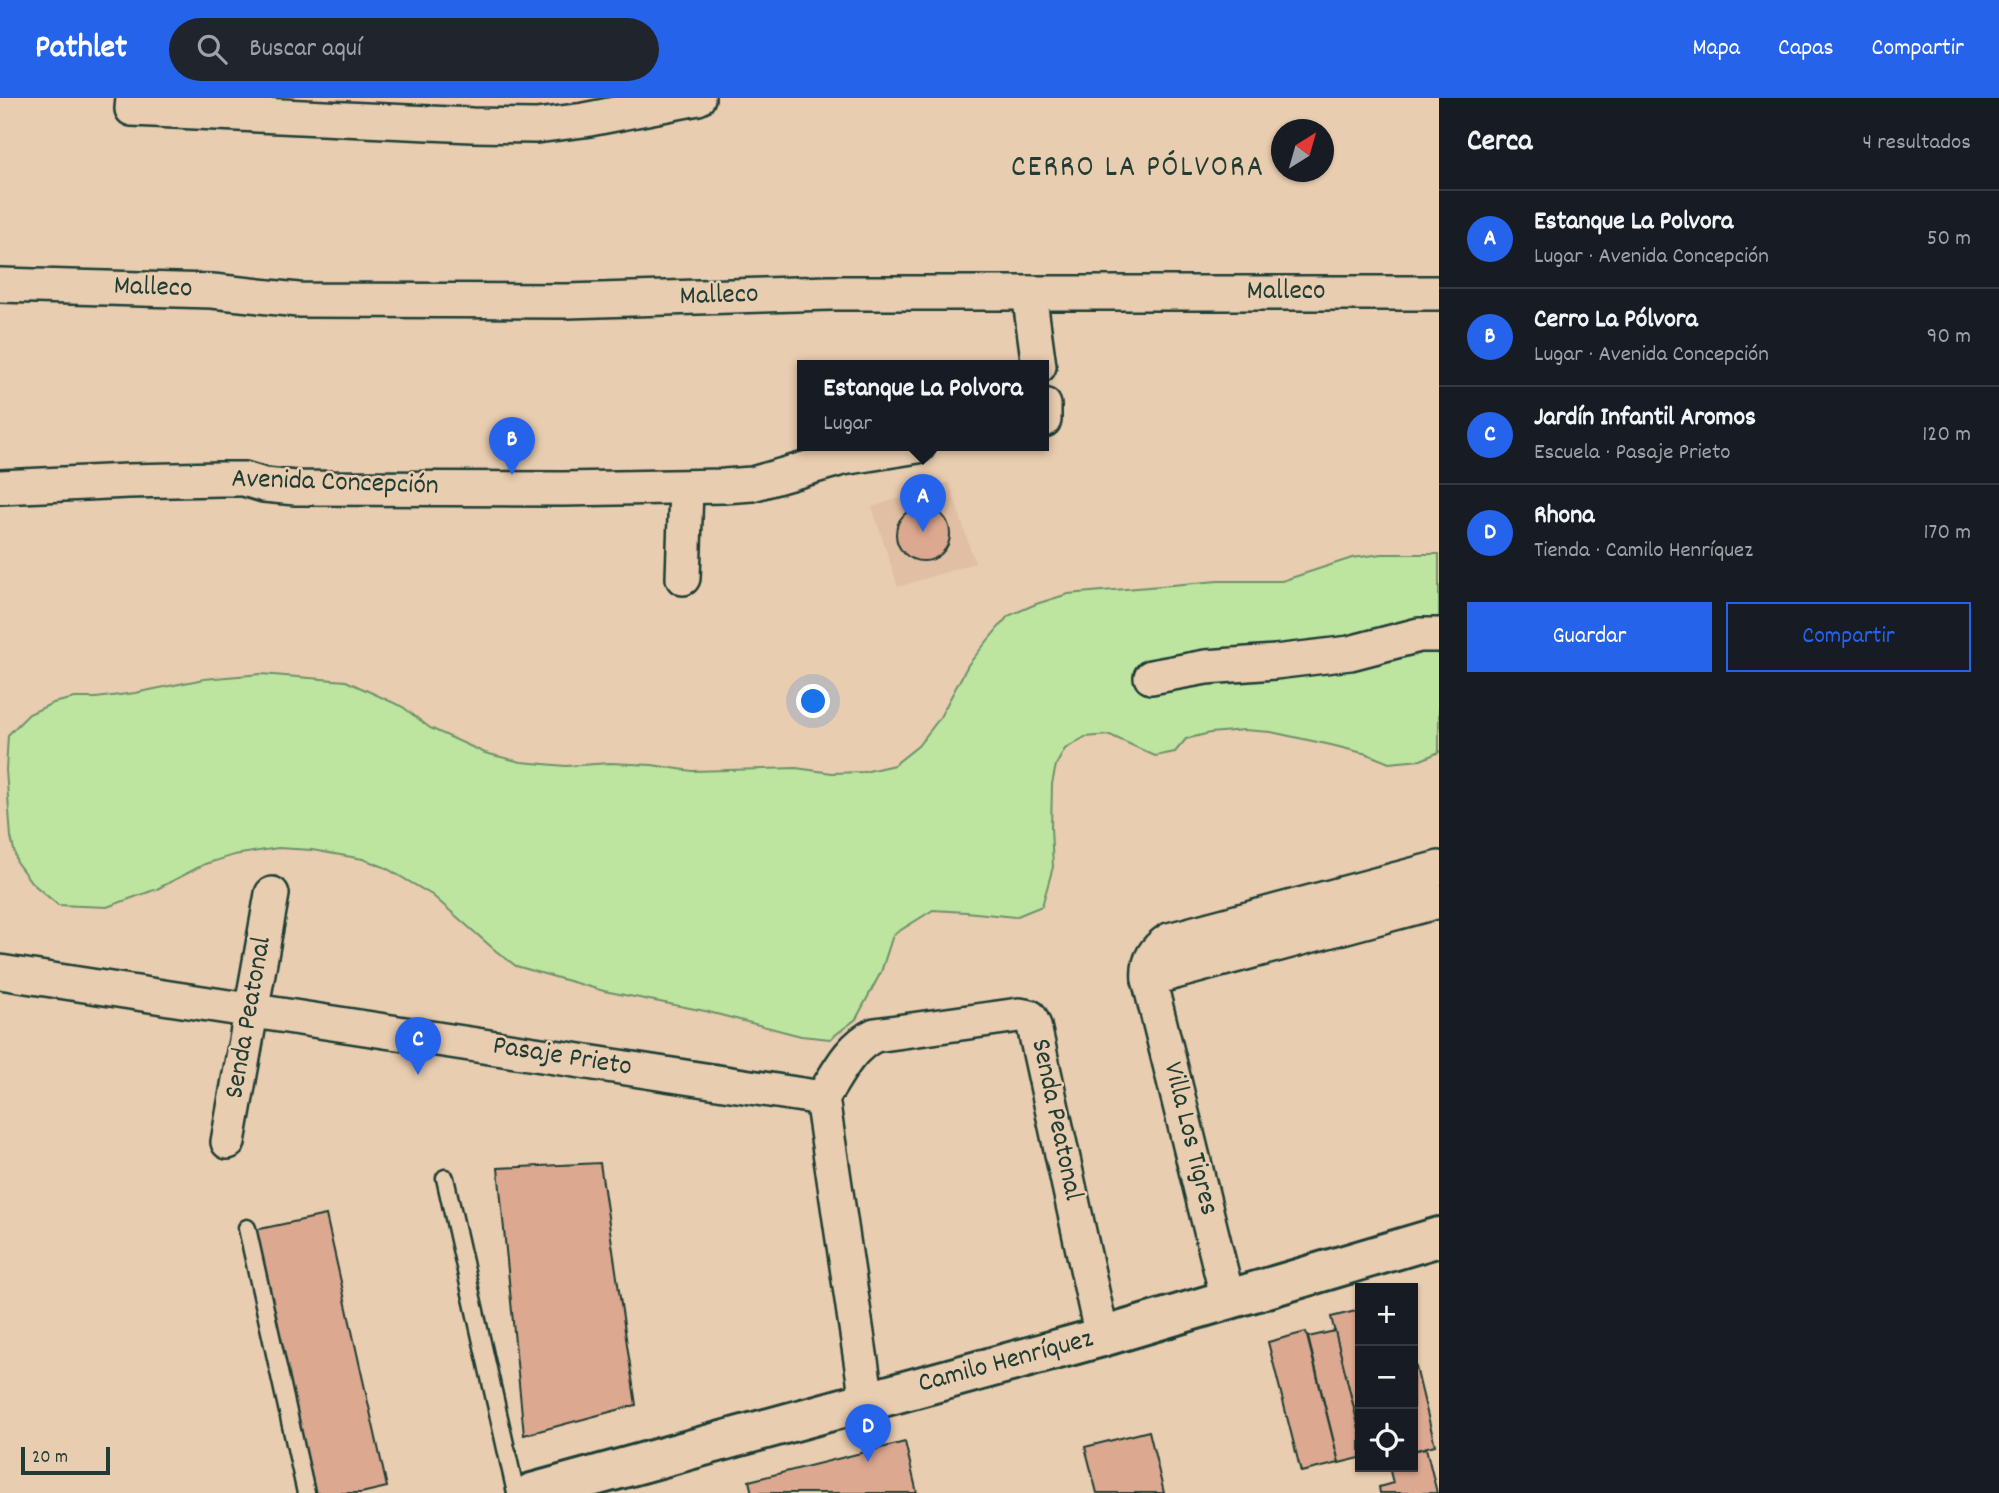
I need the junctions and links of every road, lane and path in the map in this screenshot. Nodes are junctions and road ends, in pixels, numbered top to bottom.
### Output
1 (698, 98) edge
2 (132, 104) edge
3 (0, 285) edge
4 (1029, 293) junction
5 (1439, 293) edge
6 (1038, 360) edge
7 (887, 451) edge
8 (0, 487) edge
9 (686, 488) junction
10 (683, 578) dead end
11 (1439, 635) edge
12 (1151, 677) dead end
13 (1439, 868) edge
14 (272, 894) dead end
15 (1439, 901) edge
16 (0, 972) edge
17 (1149, 979) junction
18 (251, 1010) junction
19 (822, 1098) junction
20 (228, 1142) dead end
21 (445, 1178) dead end
22 (247, 1228) dead end
23 (1438, 1240) edge
24 (1228, 1300) junction
25 (1102, 1337) junction
26 (867, 1401) junction
27 (616, 1481) edge
28 (306, 1493) edge
29 (516, 1493) edge
30 (531, 1493) edge

1 - 2 street
3 - 4 street, Malleco
4 - 5 street, Malleco
4 - 6 street
7 - 9 street, Avenida Concepción
8 - 9 street, Avenida Concepción
9 - 10 street
11 - 12 street
13 - 17 street
14 - 18 street, Senda Peatonal
15 - 17 street
16 - 18 street, Pasaje Prieto
17 - 24 street, Villa Los Tigres
18 - 19 street, Pasaje Prieto
18 - 20 street, Senda Peatonal
19 - 25 street, Senda Peatonal
19 - 26 street
21 - 29 lane
22 - 28 lane
23 - 24 main road, Camilo Henríquez
24 - 25 main road, Camilo Henríquez
25 - 26 main road, Camilo Henríquez
26 - 27 main road, Camilo Henríquez
27 - 30 main road, Camilo Henríquez

